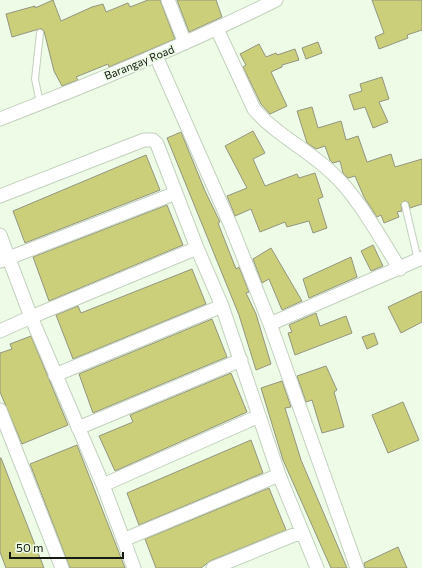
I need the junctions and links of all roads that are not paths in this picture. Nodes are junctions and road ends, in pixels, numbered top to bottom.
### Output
1 (168, 0) edge
2 (276, 0) edge
3 (217, 30) junction
4 (40, 33) dead end
5 (186, 43) junction
6 (156, 56) junction
7 (40, 103) junction
8 (0, 119) edge
9 (176, 193) junction
10 (0, 196) edge
11 (405, 205) dead end
12 (0, 234) edge
13 (197, 248) junction
14 (420, 259) edge
15 (4, 260) edge
16 (400, 269) junction
17 (222, 306) junction
18 (31, 317) junction
19 (270, 324) junction
20 (0, 331) edge
21 (241, 360) junction
22 (55, 375) junction
23 (0, 410) edge
24 (259, 416) junction
25 (78, 428) junction
26 (279, 475) junction
27 (103, 485) junction
28 (301, 532) junction
29 (123, 540) junction
30 (62, 568) edge
31 (134, 568) edge
32 (214, 568) edge
33 (317, 568) edge
34 (357, 568) edge

1 - 5 street
2 - 3 street, Barangay Road
3 - 5 street, Barangay Road
3 - 16 street
4 - 7 lane
5 - 6 street, Barangay Road
6 - 7 street, Barangay Road
6 - 19 street
7 - 8 street, Barangay Road
9 - 10 street
9 - 13 street
9 - 15 street
11 - 14 lane
12 - 15 street
13 - 17 street
13 - 18 street
14 - 16 street
15 - 18 street
16 - 19 street
17 - 21 street
17 - 22 street
18 - 20 street
18 - 22 street
19 - 34 street
21 - 24 street
21 - 25 street
22 - 25 street
23 - 30 street
24 - 26 street
24 - 27 street
25 - 27 street
26 - 28 street
26 - 29 street
27 - 29 street
28 - 32 street
28 - 33 street
29 - 31 street

